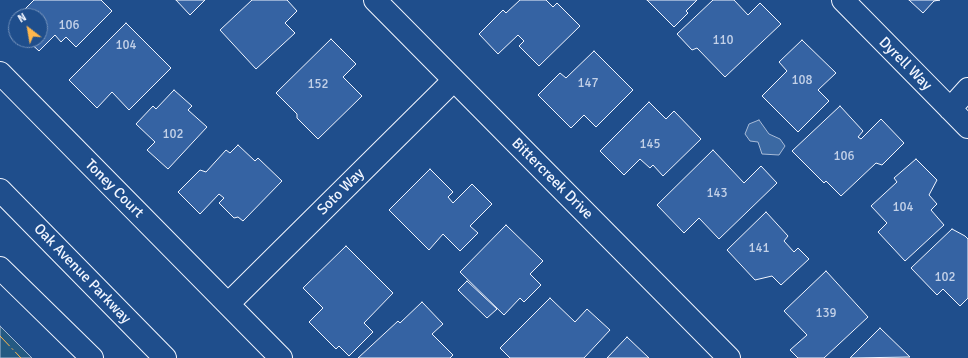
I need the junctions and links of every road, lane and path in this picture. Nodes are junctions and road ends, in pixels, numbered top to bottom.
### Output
1 (375, 0) edge
2 (842, 0) edge
3 (0, 73) edge
4 (454, 80) junction
5 (968, 89) edge
6 (950, 109) junction
7 (968, 127) edge
8 (0, 190) edge
9 (0, 268) edge
10 (228, 304) junction
11 (92, 358) edge
12 (165, 358) edge
13 (281, 358) edge
14 (729, 358) edge

1 - 4 street, Bittercreek Drive
2 - 6 street, Dyrell Way
3 - 10 street, Toney Court
4 - 10 street, Soto Way
4 - 14 street, Bittercreek Drive
5 - 6 street
6 - 7 street, Dyrell Way
8 - 12 street, Oak Avenue Parkway
9 - 11 street
10 - 13 street, Toney Court

